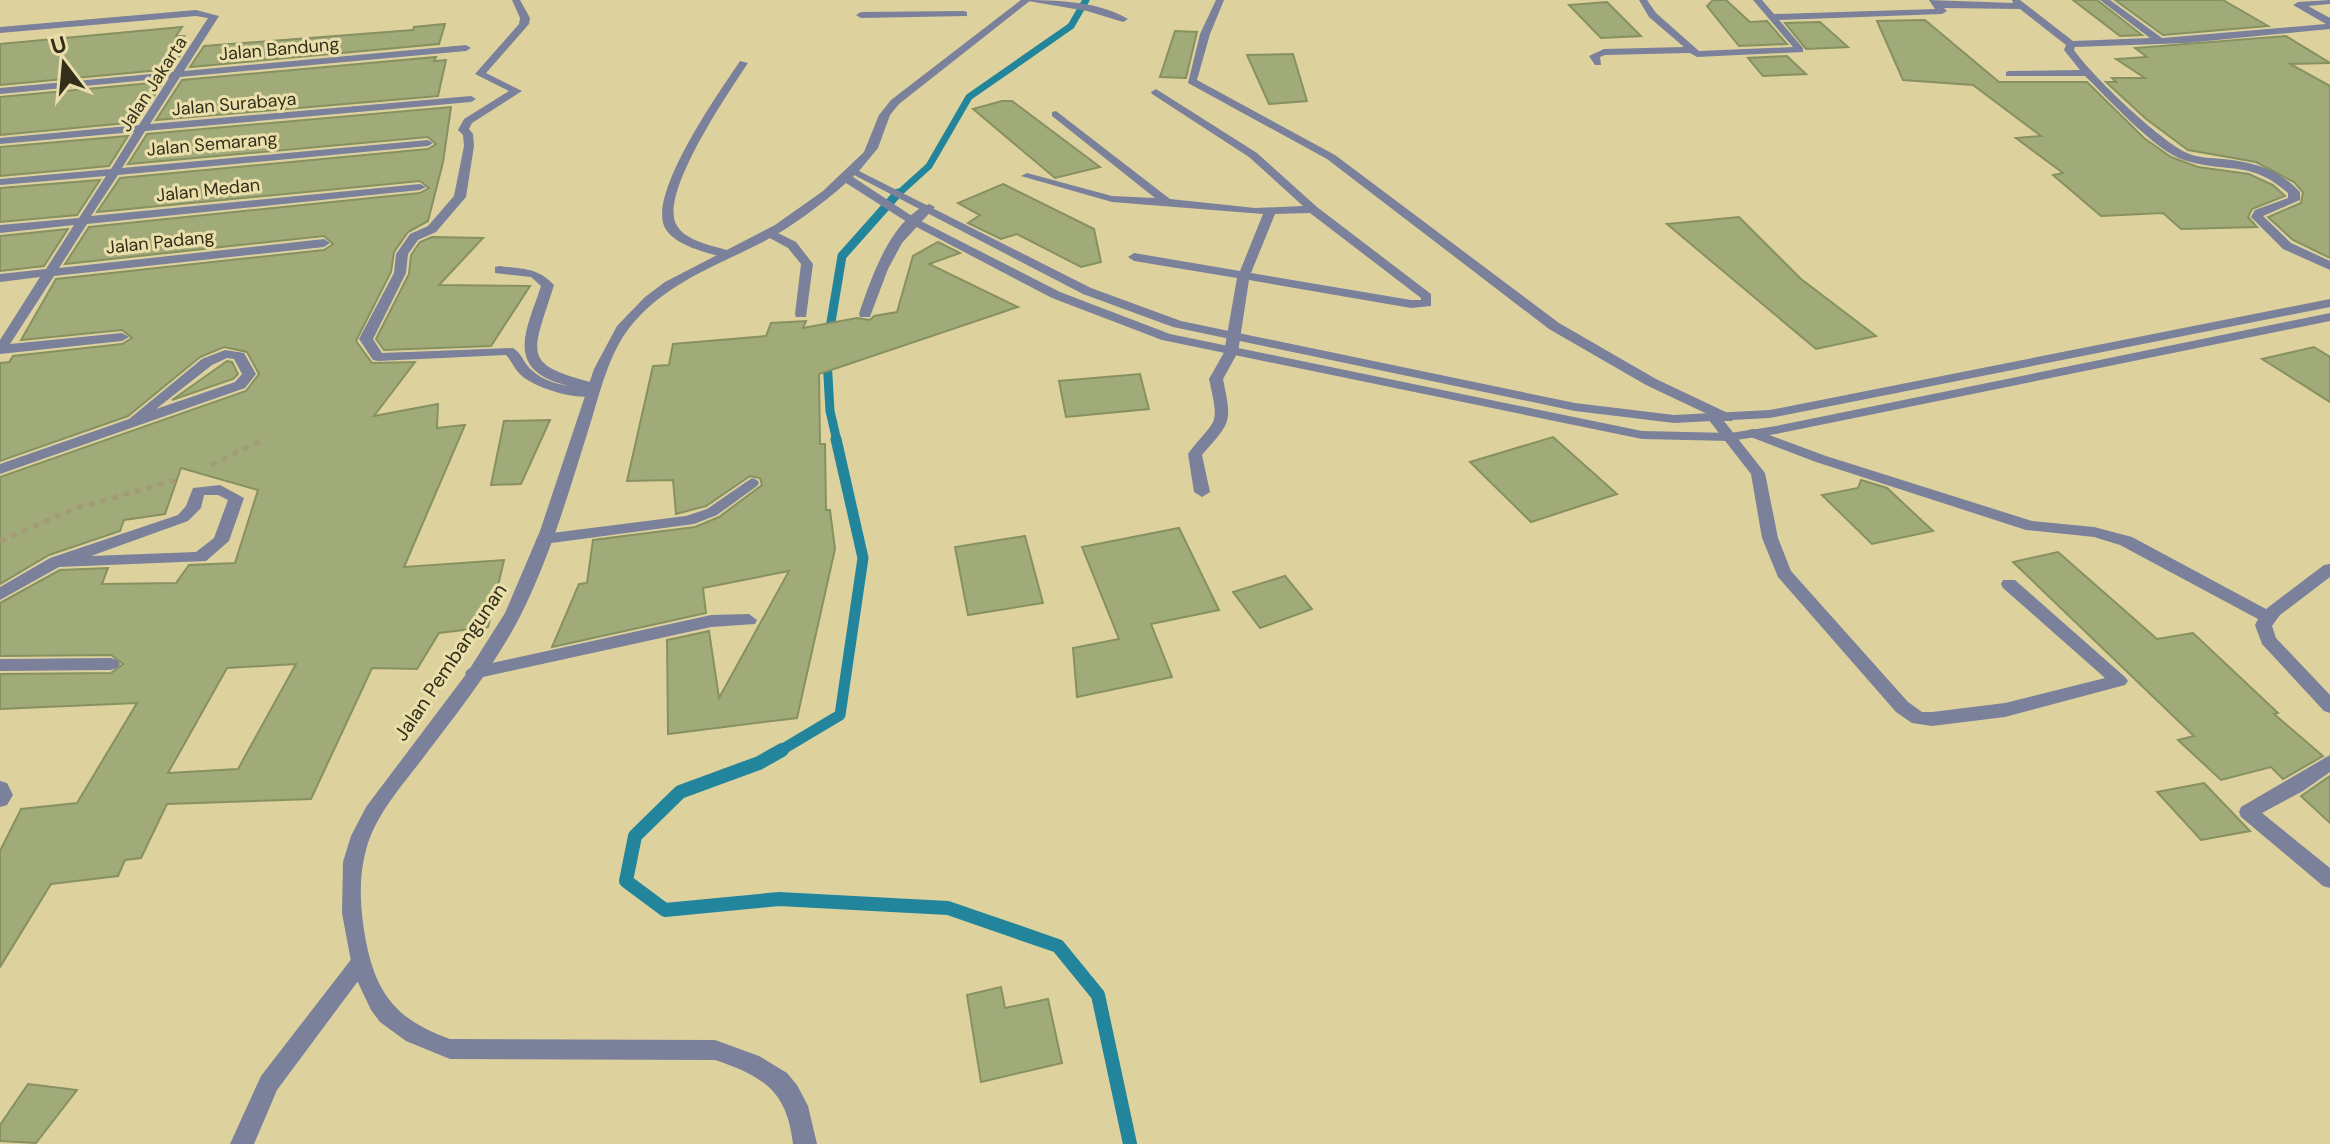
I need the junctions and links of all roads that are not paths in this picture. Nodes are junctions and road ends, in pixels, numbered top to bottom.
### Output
1 (516, 0) edge
2 (945, 0) edge
3 (1027, 0) edge
4 (1220, 0) edge
5 (1643, 0) edge
6 (1757, 0) edge
7 (1836, 0) edge
8 (2104, 0) edge
9 (2330, 1) edge
10 (1936, 2) edge
11 (2019, 3) edge
12 (939, 14) junction
13 (964, 14) dead end
14 (861, 15) dead end
15 (1853, 16) junction
16 (1773, 17) junction
17 (1123, 19) dead end
18 (2330, 24) edge
19 (0, 30) edge
20 (2160, 41) junction
21 (2071, 44) junction
22 (466, 48) dead end
23 (1689, 50) junction
24 (743, 63) dead end
25 (1598, 63) dead end
26 (2085, 73) junction
27 (2009, 74) dead end
28 (179, 75) junction
29 (0, 91) edge
30 (1156, 92) dead end
31 (471, 99) dead end
32 (1056, 114) dead end
33 (143, 128) junction
34 (0, 141) edge
35 (428, 143) dead end
36 (117, 171) junction
37 (848, 173) junction
38 (1027, 176) dead end
39 (0, 182) edge
40 (420, 187) dead end
41 (871, 187) junction
42 (1167, 202) junction
43 (929, 207) junction
44 (1313, 209) junction
45 (1270, 211) junction
46 (911, 220) junction
47 (83, 221) junction
48 (0, 229) edge
49 (770, 233) junction
50 (324, 243) dead end
51 (726, 254) junction
52 (1134, 257) dead end
53 (2330, 266) edge
54 (499, 270) dead end
55 (52, 272) junction
56 (0, 278) edge
57 (1243, 279) junction
58 (2330, 303) edge
59 (801, 314) dead end
60 (865, 314) dead end
61 (2330, 317) edge
62 (122, 337) dead end
63 (1233, 345) junction
64 (0, 350) edge
65 (593, 390) junction
66 (1721, 418) junction
67 (136, 419) junction
68 (1753, 433) junction
69 (1730, 437) junction
70 (0, 469) edge
71 (752, 483) dead end
72 (1202, 492) dead end
73 (544, 539) junction
74 (56, 562) junction
75 (2330, 569) edge
76 (2009, 584) dead end
77 (0, 594) edge
78 (2269, 618) junction
79 (749, 620) dead end
80 (111, 664) dead end
81 (0, 665) edge
82 (474, 673) junction
83 (2330, 706) edge
84 (2330, 762) edge
85 (0, 788) edge
86 (0, 800) edge
87 (2330, 880) edge
88 (360, 963) junction
89 (242, 1144) edge
90 (805, 1144) edge

1 - 65 street
2 - 12 street
3 - 17 street
3 - 37 street, Jalan Pembangunan
4 - 66 street
5 - 23 street
6 - 16 street
7 - 15 street
8 - 20 street
9 - 18 street
10 - 11 street
10 - 15 street
11 - 21 street
12 - 13 street
12 - 14 street
15 - 16 street
16 - 23 street
18 - 20 street
19 - 28 street, Jalan Jakarta
20 - 21 street
21 - 26 street
22 - 28 street, Jalan Bandung
23 - 25 street
24 - 51 street
26 - 27 street
26 - 53 street
28 - 29 street, Jalan Bandung
28 - 33 street, Jalan Jakarta
30 - 44 street
31 - 33 street, Jalan Surabaya
32 - 42 street
33 - 34 street, Jalan Surabaya
33 - 36 street, Jalan Jakarta
35 - 36 street, Jalan Semarang
36 - 39 street, Jalan Semarang
36 - 47 street, Jalan Jakarta
37 - 41 street
37 - 49 street, Jalan Pembangunan
38 - 42 street
40 - 47 street, Jalan Medan
41 - 43 street
41 - 46 street
42 - 45 street
43 - 46 street
43 - 63 street
44 - 45 street
44 - 57 street
45 - 57 street
46 - 60 street
46 - 63 street
47 - 48 street, Jalan Medan
47 - 55 street, Jalan Jakarta
49 - 51 street, Jalan Pembangunan
49 - 59 street
50 - 55 street, Jalan Padang
51 - 65 street, Jalan Pembangunan
52 - 57 street
54 - 65 street
55 - 56 street, Jalan Padang
55 - 64 street, Jalan Jakarta
57 - 63 street
58 - 66 street
61 - 68 street
62 - 64 street
63 - 66 street
63 - 69 street
63 - 72 street
65 - 73 street, Jalan Pembangunan
66 - 69 street
67 - 67 street
67 - 70 street
68 - 69 street
68 - 78 street
69 - 76 street
71 - 73 street
73 - 82 street, Jalan Pembangunan
74 - 74 street
74 - 77 street
75 - 78 street
78 - 83 street
79 - 82 street
80 - 81 street
82 - 88 street, Jalan Pembangunan
84 - 87 street
85 - 86 street
88 - 89 street
88 - 90 street, Jalan Pembangunan

